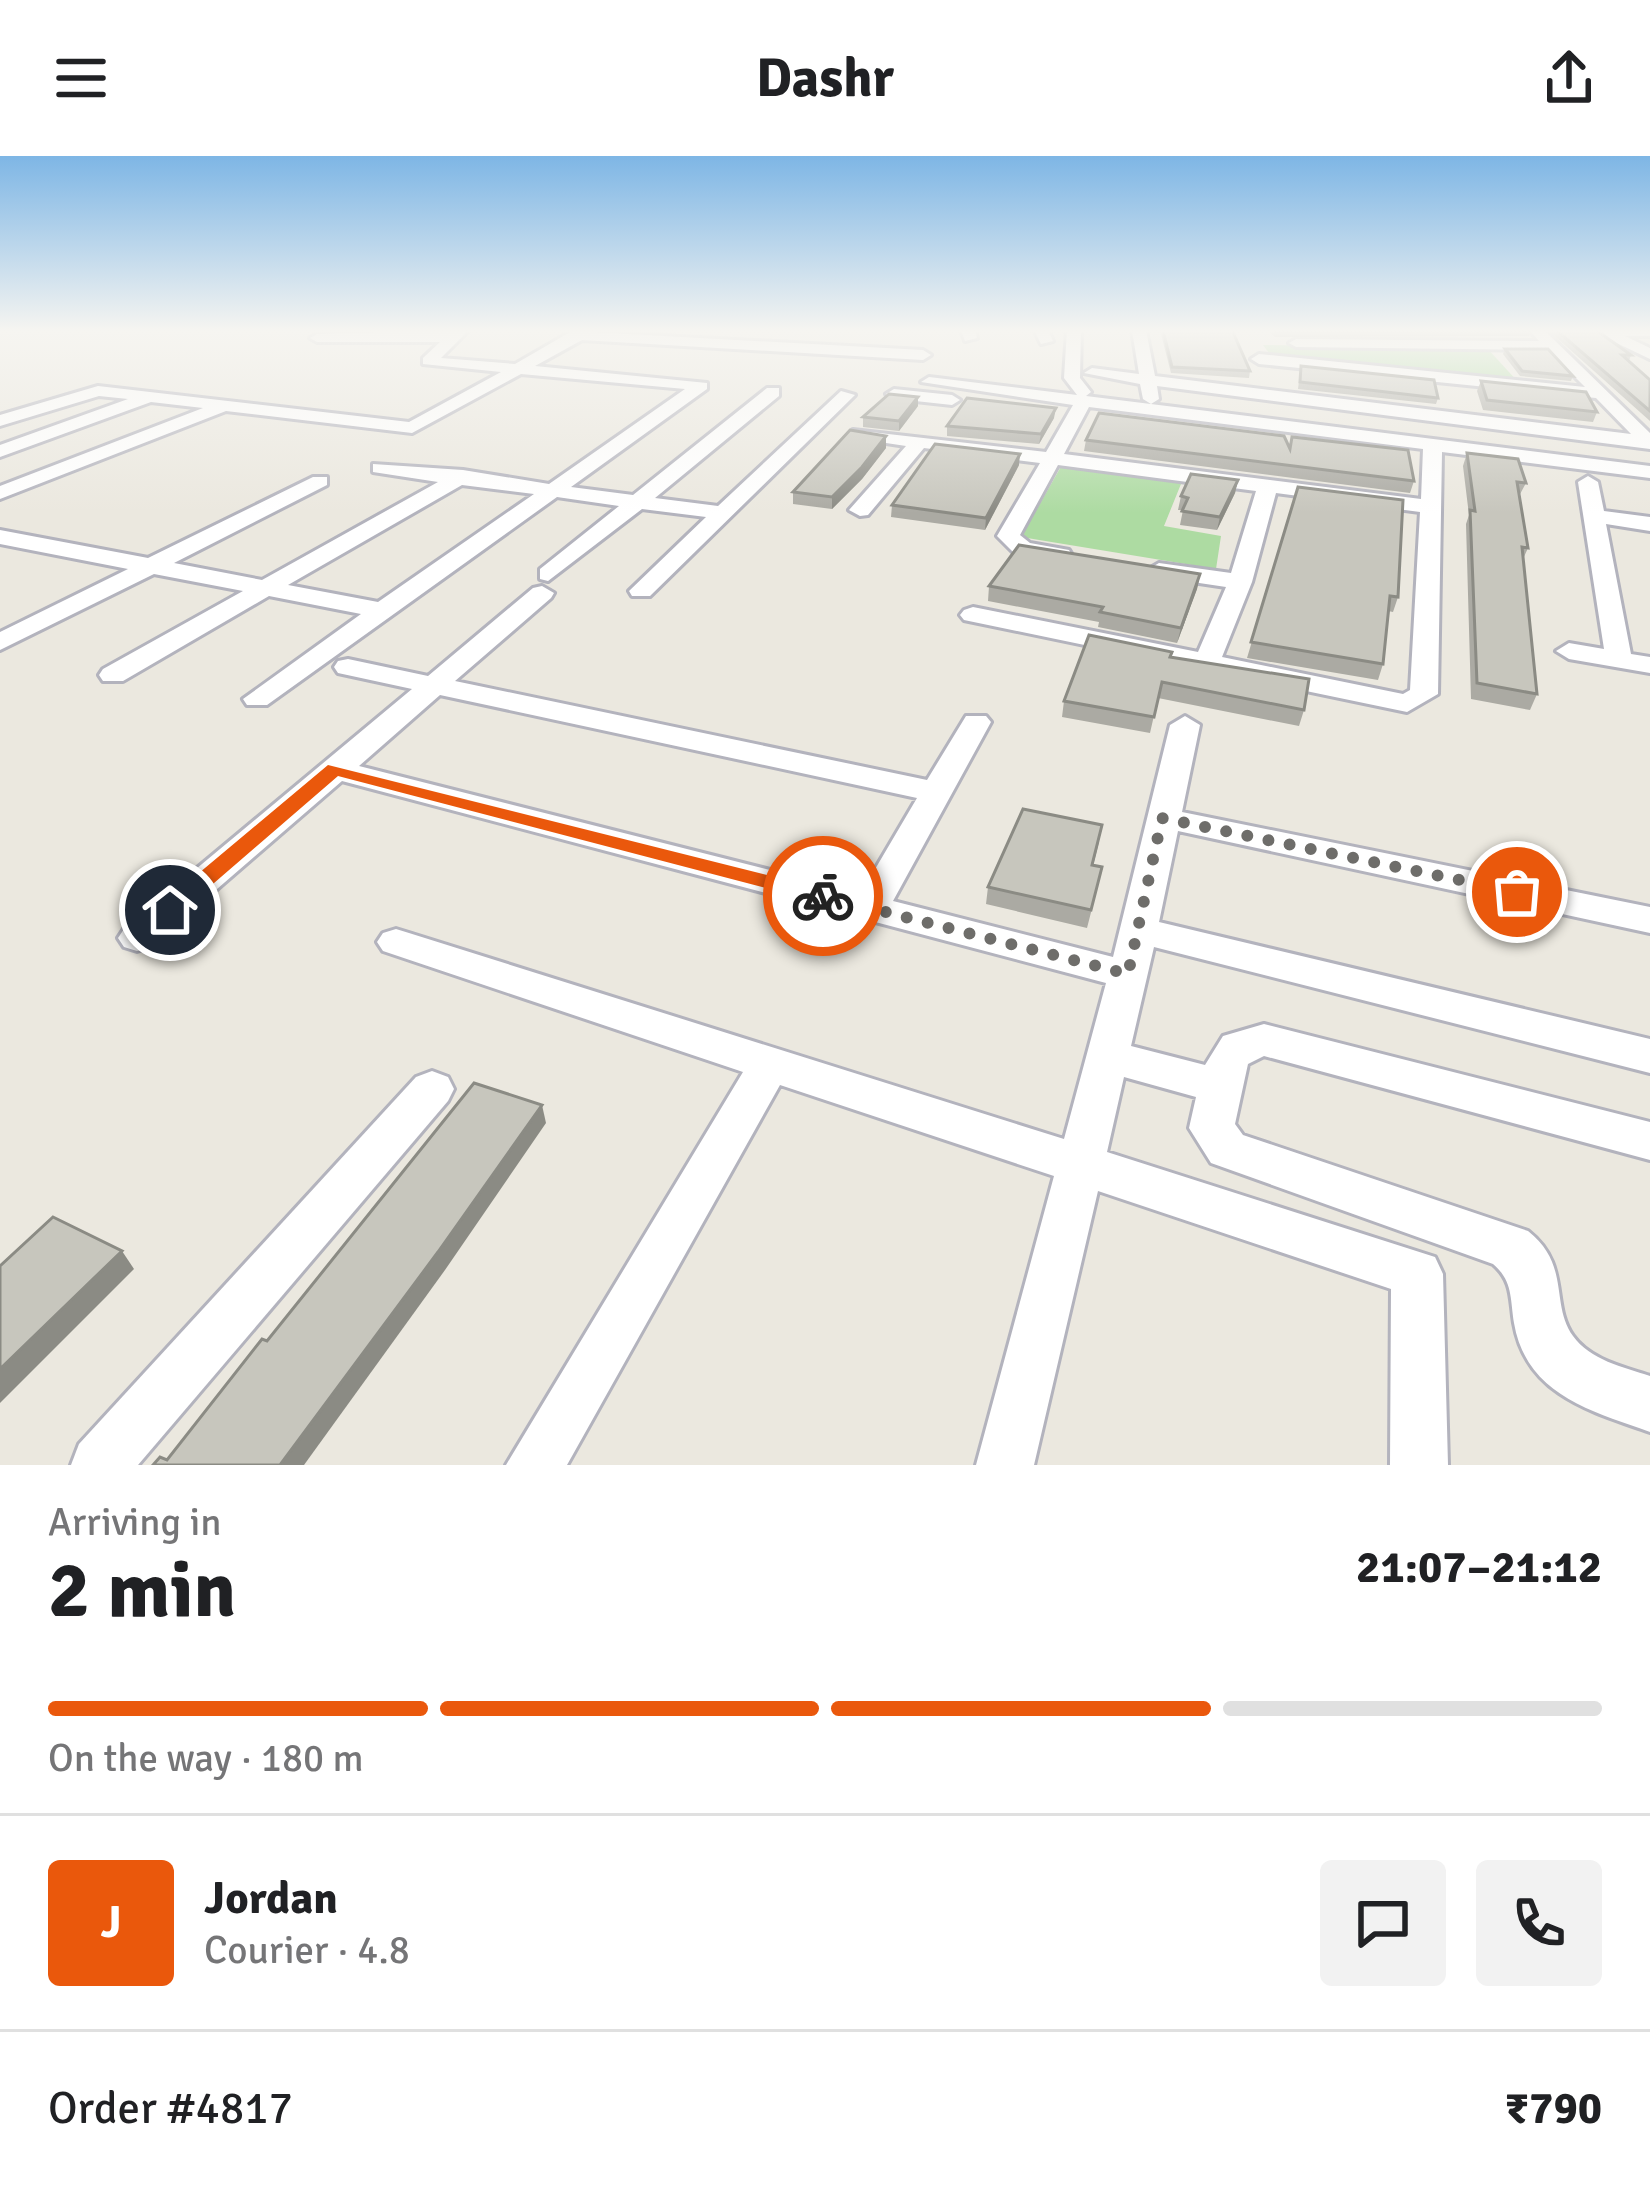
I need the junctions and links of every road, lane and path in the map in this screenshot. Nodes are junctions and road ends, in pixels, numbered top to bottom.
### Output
1 (98, 391) edge
2 (99, 391) edge
3 (483, 391) edge
4 (694, 391) edge
5 (1013, 391) edge
6 (1077, 391) edge
7 (1151, 391) edge
8 (1237, 391) edge
9 (1274, 391) edge
10 (1573, 391) edge
11 (1598, 391) edge
12 (773, 392) dead end
13 (894, 394) edge
14 (1601, 394) junction
15 (847, 395) dead end
16 (1276, 396) junction
17 (151, 397) junction
18 (1152, 400) junction
19 (1082, 402) junction
20 (226, 406) junction
21 (0, 421) edge
22 (859, 434) edge
23 (919, 442) junction
24 (1650, 443) edge
25 (1433, 450) junction
26 (0, 451) edge
27 (1054, 458) junction
28 (1650, 458) edge
29 (380, 468) dead end
30 (1650, 472) edge
31 (463, 476) junction
32 (320, 481) dead end
33 (1588, 482) dead end
34 (1268, 485) junction
35 (553, 489) junction
36 (0, 493) edge
37 (638, 501) junction
38 (1433, 507) junction
39 (860, 510) dead end
40 (723, 513) junction
41 (1594, 516) junction
42 (1650, 524) edge
43 (0, 537) edge
44 (26, 542) junction
45 (0, 554) edge
46 (1088, 559) edge
47 (148, 565) junction
48 (1132, 566) edge
49 (1240, 582) junction
50 (264, 589) junction
51 (641, 591) dead end
52 (379, 610) junction
53 (973, 615) dead end
54 (0, 642) edge
55 (1569, 651) dead end
56 (1619, 660) junction
57 (1208, 662) junction
58 (1650, 665) edge
59 (348, 667) dead end
60 (113, 675) dead end
61 (433, 685) junction
62 (257, 699) dead end
63 (976, 722) dead end
64 (1185, 724) dead end
65 (334, 769) junction
66 (936, 792) junction
67 (1162, 818) junction
68 (871, 908) junction
69 (1650, 920) edge
70 (1138, 930) junction
71 (137, 938) dead end
72 (396, 942) dead end
73 (1128, 974) junction
74 (1650, 1056) edge
75 (1108, 1057) junction
76 (770, 1064) junction
77 (1220, 1086) junction
78 (432, 1089) dead end
79 (1650, 1141) edge
80 (1081, 1165) junction
81 (1650, 1404) edge
82 (100, 1465) edge
83 (535, 1465) edge
84 (1005, 1465) edge
85 (1419, 1465) edge

1 - 21 street
2 - 17 street
3 - 20 street
4 - 35 street
5 - 19 street
6 - 19 street
7 - 18 street
8 - 16 street
9 - 16 street
10 - 14 street
11 - 14 street
12 - 37 street
13 - 19 street
14 - 24 street
15 - 40 street
16 - 24 street
17 - 20 street
17 - 26 street
18 - 19 street
18 - 28 street
19 - 25 street
19 - 27 street
20 - 36 street
22 - 23 street
23 - 27 street
23 - 39 street
25 - 30 street
25 - 38 street
27 - 34 street
27 - 46 street
29 - 31 street
31 - 35 street
31 - 50 street
32 - 47 street
33 - 41 street
34 - 38 street
34 - 49 street
35 - 37 street
35 - 52 street
37 - 40 street
37 - 61 street
38 - 57 street
40 - 51 street
41 - 42 street
41 - 56 street
43 - 44 street
44 - 45 street
44 - 47 street
47 - 50 street
47 - 54 street
48 - 49 street
49 - 57 street
50 - 52 street
50 - 60 street
52 - 62 street
53 - 57 street
55 - 56 street
56 - 58 street
59 - 61 street
61 - 65 street
61 - 66 street
63 - 66 street
64 - 67 street
65 - 68 street
65 - 71 street
66 - 68 street
67 - 69 street
67 - 70 street
68 - 73 street
70 - 73 street
70 - 74 street
72 - 76 street
73 - 75 street
75 - 77 street
75 - 80 street
76 - 80 street
76 - 83 street
77 - 79 street
77 - 81 street
78 - 82 street
80 - 84 street
80 - 85 street

